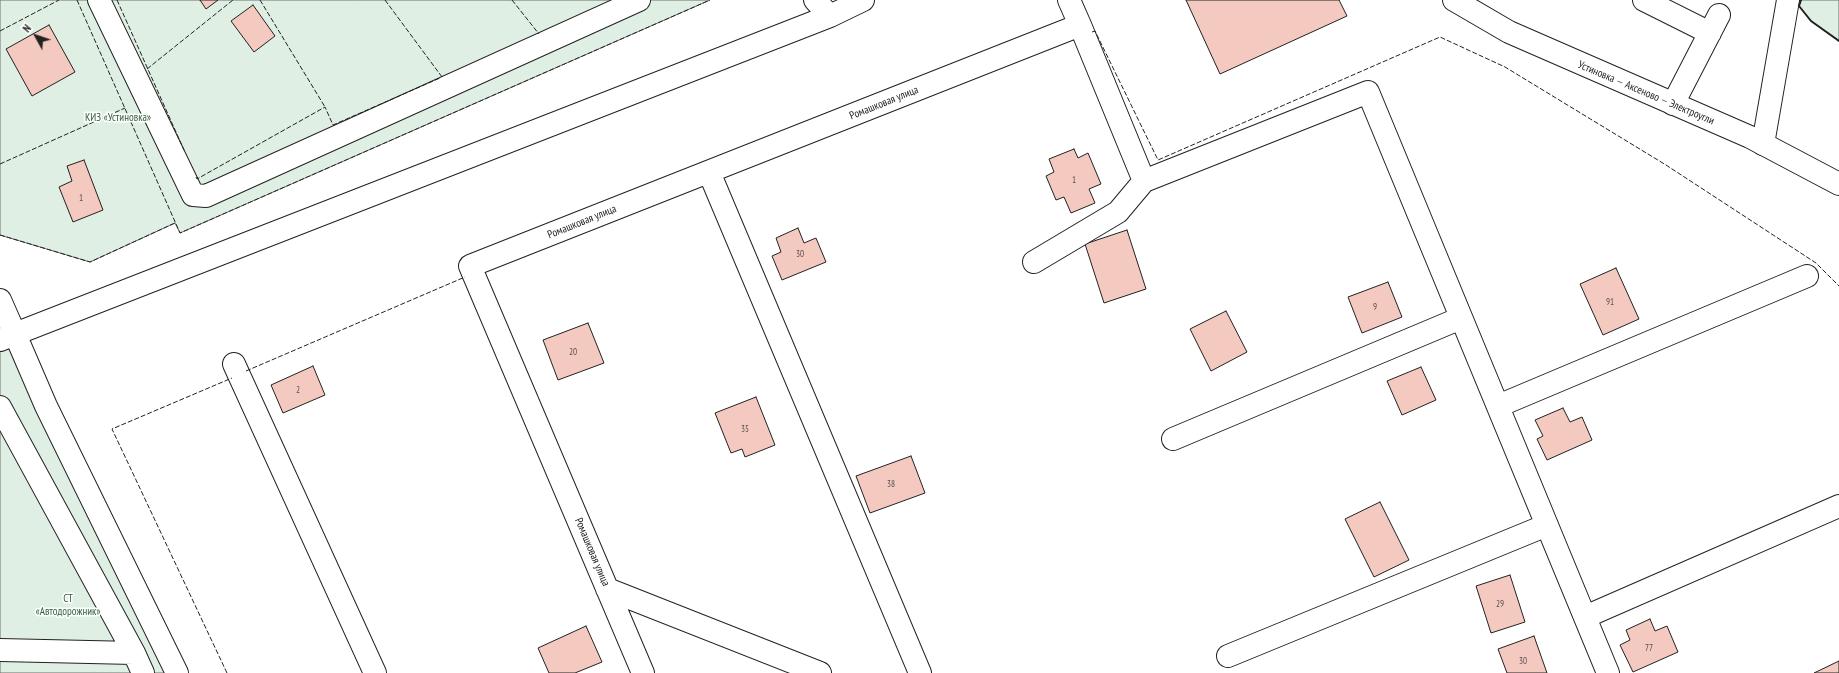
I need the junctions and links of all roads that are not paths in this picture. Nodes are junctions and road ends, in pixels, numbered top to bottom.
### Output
1 (99, 0) edge
2 (639, 0) edge
3 (863, 0) edge
4 (1069, 0) edge
5 (1454, 0) edge
6 (1644, 0) edge
7 (1788, 0) edge
8 (822, 8) edge
9 (1080, 25) junction
10 (1673, 104) junction
11 (1763, 144) junction
12 (708, 172) junction
13 (1144, 181) junction
14 (1839, 184) edge
15 (1034, 262) dead end
16 (1807, 276) dead end
17 (0, 300) edge
18 (1461, 318) junction
19 (8, 337) edge
20 (234, 364) dead end
21 (1498, 406) junction
22 (0, 407) edge
23 (1172, 440) dead end
24 (1839, 506) edge
25 (1547, 525) junction
26 (607, 589) junction
27 (1585, 617) junction
28 (0, 650) edge
29 (134, 653) junction
30 (1228, 656) dead end
31 (143, 673) edge
32 (177, 673) edge
33 (375, 673) edge
34 (643, 673) edge
35 (820, 673) edge
36 (920, 673) edge
37 (1608, 673) edge

1 - 2 street
3 - 8 street
4 - 9 street
5 - 10 street, Устиновка — Аксеново — Электроугли
6 - 10 street
7 - 11 street
8 - 19 street
9 - 12 street, Ромашковая улица
9 - 13 street
10 - 11 street, Устиновка — Аксеново — Электроугли
11 - 14 street, Устиновка — Аксеново — Электроугли
12 - 26 street, Ромашковая улица
12 - 36 street
13 - 15 street
13 - 18 street
16 - 21 street
17 - 19 street
18 - 21 street
18 - 23 street
19 - 32 street
20 - 33 street
21 - 25 street
22 - 29 street
24 - 27 street
25 - 27 street
25 - 30 street
26 - 34 street, Ромашковая улица
26 - 35 street
27 - 37 street
28 - 29 street
29 - 31 street

